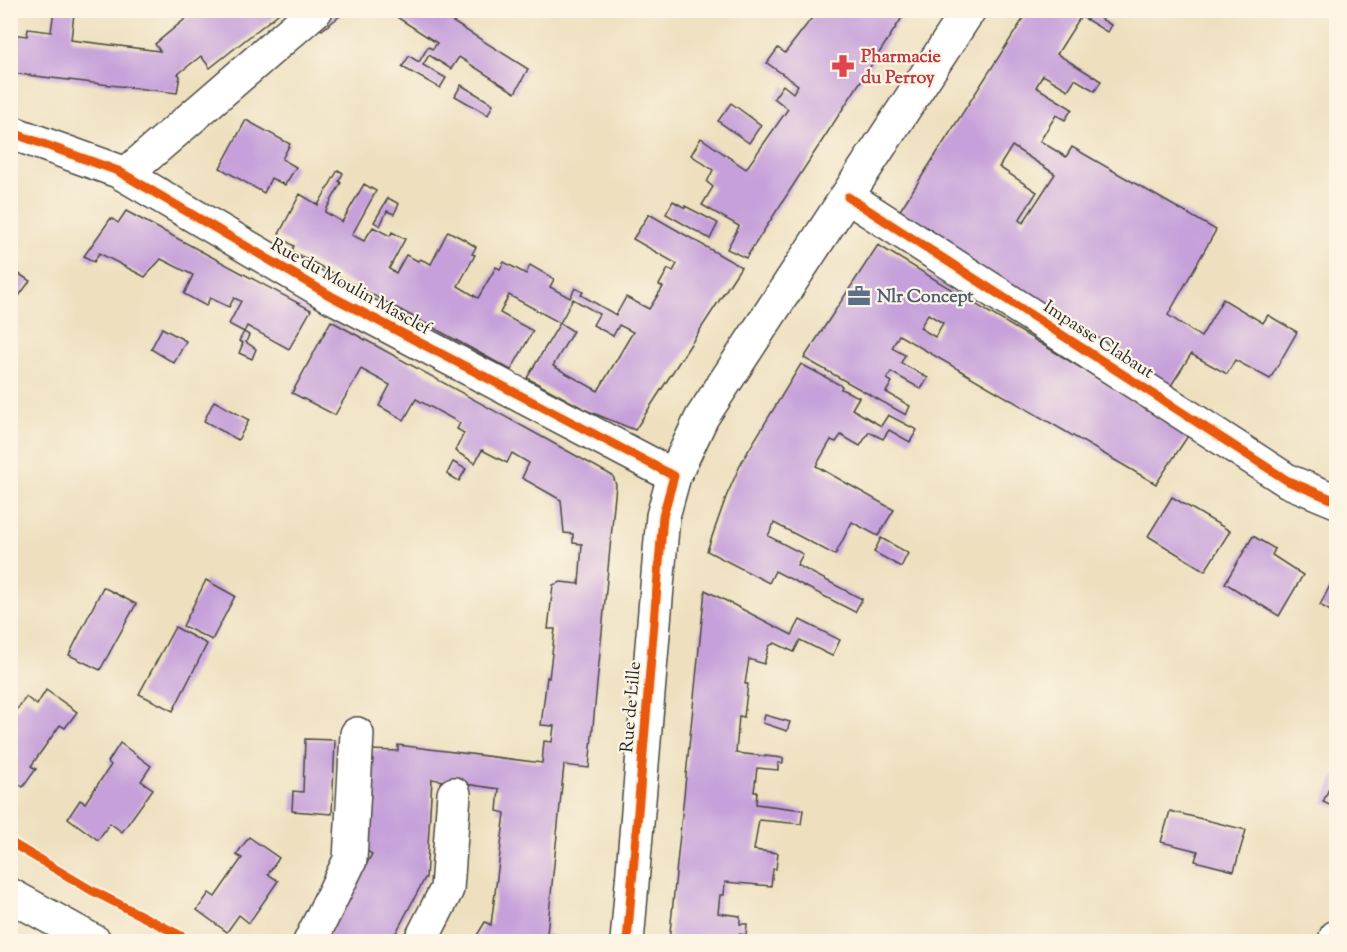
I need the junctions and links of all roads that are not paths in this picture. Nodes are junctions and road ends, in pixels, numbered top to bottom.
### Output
1 (316, 10) edge
2 (969, 10) edge
3 (10, 132) edge
4 (125, 175) junction
5 (848, 197) junction
6 (674, 476) junction
7 (1336, 501) edge
8 (357, 734) dead end
9 (453, 794) dead end
10 (10, 895) edge
11 (1336, 937) edge
12 (95, 942) edge
13 (310, 942) edge
14 (420, 942) edge
15 (627, 942) edge
16 (1335, 942) edge

1 - 4 street
2 - 5 street, Rue de Lille
3 - 4 street, Rue du Moulin Masclef
4 - 6 street, Rue du Moulin Masclef
5 - 6 street, Rue de Lille
5 - 7 street, Impasse Clabaut
6 - 15 street, Rue de Lille
8 - 13 street
9 - 14 street
10 - 12 street
11 - 16 street

